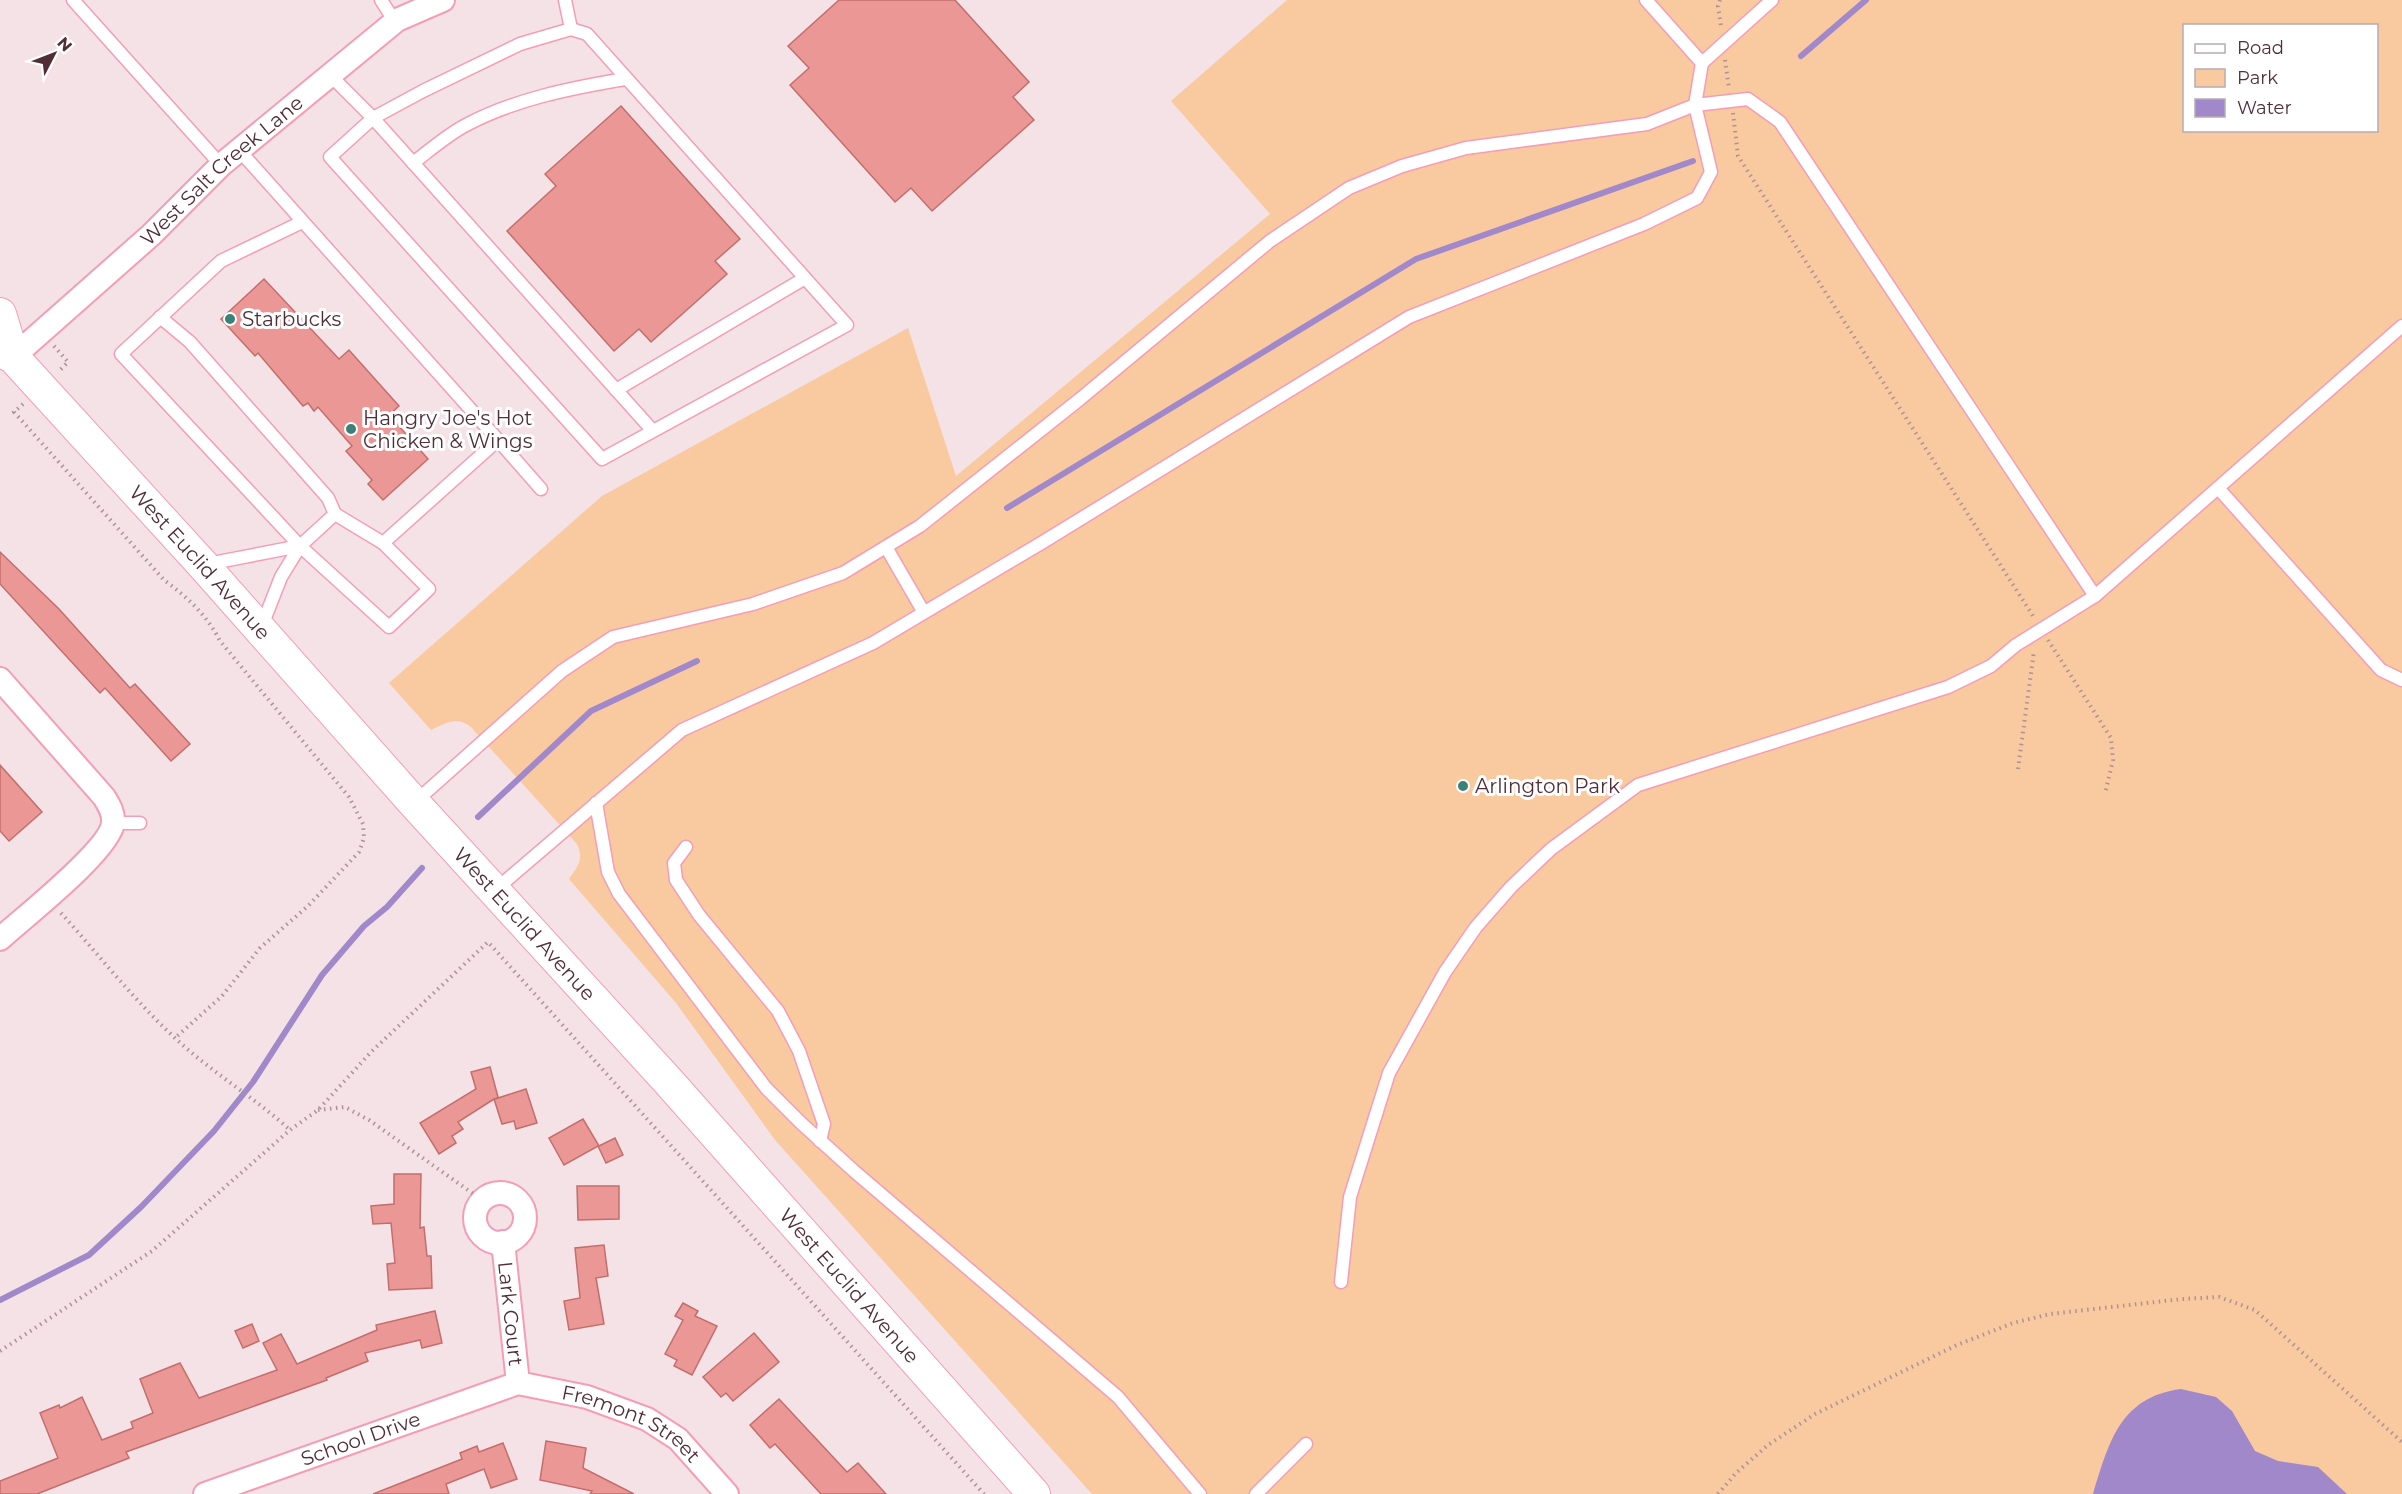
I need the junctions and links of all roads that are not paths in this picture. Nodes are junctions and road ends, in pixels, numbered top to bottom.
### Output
1 (73, 0) edge
2 (381, 0) edge
3 (443, 0) edge
4 (566, 0) edge
5 (1646, 0) edge
6 (1772, 0) edge
7 (395, 22) junction
8 (571, 29) junction
9 (1702, 63) junction
10 (330, 75) junction
11 (625, 79) junction
12 (1695, 105) junction
13 (374, 118) junction
14 (239, 150) junction
15 (413, 163) junction
16 (221, 165) junction
17 (302, 222) junction
18 (805, 278) junction
19 (0, 314) edge
20 (160, 317) junction
21 (2402, 326) edge
22 (6, 354) edge
23 (616, 390) junction
24 (653, 431) junction
25 (498, 440) junction
26 (2218, 488) junction
27 (541, 489) dead end
28 (335, 514) junction
29 (383, 543) junction
30 (300, 546) junction
31 (886, 547) junction
32 (203, 565) junction
33 (2095, 596) junction
34 (923, 611) junction
35 (261, 629) junction
36 (0, 679) edge
37 (2402, 680) edge
38 (414, 803) junction
39 (596, 803) junction
40 (113, 823) junction
41 (140, 823) dead end
42 (686, 847) dead end
43 (495, 891) junction
44 (0, 939) edge
45 (820, 1141) junction
46 (503, 1242) junction
47 (1341, 1282) dead end
48 (518, 1383) junction
49 (1306, 1444) dead end
50 (205, 1494) edge
51 (727, 1494) edge
52 (1034, 1494) edge
53 (1200, 1494) edge
54 (1256, 1494) edge

1 - 16 lane
2 - 7 lane
3 - 7 street, West Salt Creek Lane
4 - 8 lane
5 - 9 lane
6 - 9 lane
7 - 10 street, West Salt Creek Lane
8 - 11 lane
8 - 13 lane
9 - 12 lane
10 - 13 lane
10 - 14 street, West Salt Creek Lane
11 - 15 lane
11 - 18 lane
12 - 31 lane
12 - 33 lane
12 - 34 lane
13 - 15 lane
13 - 24 lane
14 - 16 street, West Salt Creek Lane
14 - 17 lane
15 - 23 lane
16 - 22 street, West Salt Creek Lane
17 - 20 lane
17 - 25 lane
18 - 23 lane
18 - 24 lane
19 - 22 main road, West Euclid Avenue
20 - 28 lane
20 - 30 lane
21 - 26 lane
22 - 32 main road, West Euclid Avenue
23 - 24 lane
25 - 27 lane
25 - 29 lane
26 - 33 lane
26 - 37 lane
28 - 29 lane
28 - 30 lane
29 - 30 lane
30 - 32 lane
30 - 35 lane
31 - 34 lane
31 - 38 lane
32 - 35 main road, West Euclid Avenue
33 - 47 lane
34 - 39 lane
35 - 38 main road, West Euclid Avenue
36 - 40 street
38 - 43 main road, West Euclid Avenue
39 - 43 lane
39 - 45 lane
40 - 41 lane
40 - 44 street
42 - 45 lane
43 - 52 main road, West Euclid Avenue
45 - 53 lane
46 - 46 street, Lark Court
46 - 48 street, Lark Court
48 - 50 street, School Drive
48 - 51 street, Fremont Street
49 - 54 lane

